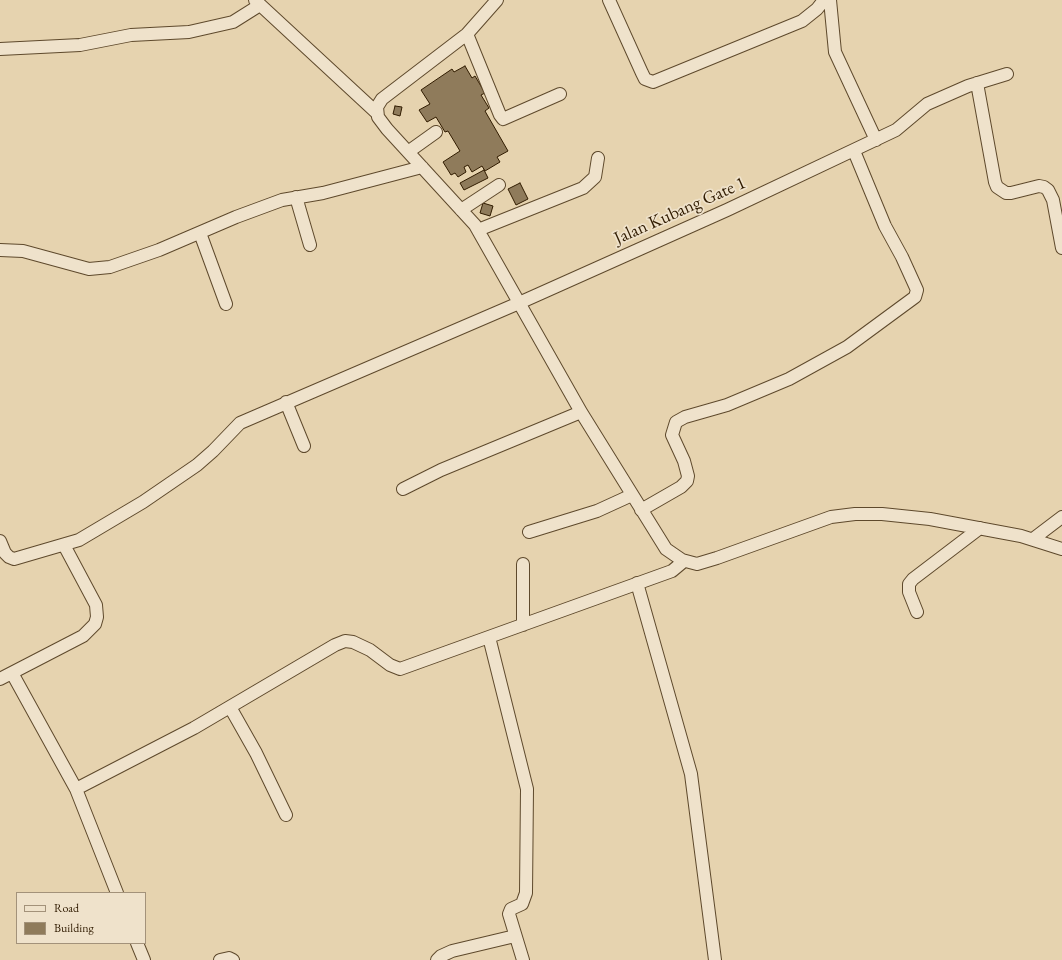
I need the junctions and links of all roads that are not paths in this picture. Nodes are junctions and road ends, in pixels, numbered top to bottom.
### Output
1 (497, 0) edge
2 (609, 0) edge
3 (824, 0) edge
4 (830, 0) edge
5 (258, 2) edge
6 (467, 34) junction
7 (0, 49) edge
8 (1007, 74) dead end
9 (976, 83) junction
10 (560, 94) dead end
11 (377, 113) junction
12 (436, 132) dead end
13 (876, 140) junction
14 (854, 151) junction
15 (408, 152) junction
16 (598, 158) dead end
17 (422, 167) junction
18 (499, 185) dead end
19 (296, 197) junction
20 (461, 210) junction
21 (478, 230) junction
22 (200, 232) junction
23 (310, 245) dead end
24 (1062, 248) edge
25 (0, 250) edge
26 (519, 303) junction
27 (226, 304) dead end
28 (286, 402) junction
29 (581, 412) junction
30 (304, 446) dead end
31 (403, 489) dead end
32 (632, 495) junction
33 (642, 510) junction
34 (1062, 517) edge
35 (980, 528) junction
36 (529, 532) dead end
37 (1033, 539) junction
38 (0, 542) edge
39 (64, 545) junction
40 (1062, 549) edge
41 (4, 561) edge
42 (684, 561) junction
43 (523, 564) dead end
44 (637, 583) junction
45 (917, 612) dead end
46 (523, 625) junction
47 (489, 637) junction
48 (12, 673) junction
49 (0, 680) edge
50 (230, 707) junction
51 (76, 789) junction
52 (286, 815) dead end
53 (117, 892) edge
54 (515, 936) junction
55 (137, 944) edge
56 (144, 960) edge
57 (220, 960) edge
58 (233, 960) edge
59 (437, 960) edge
60 (523, 960) edge
61 (715, 960) edge

1 - 6 street
2 - 3 street
4 - 13 street
5 - 7 street
5 - 11 street
6 - 10 street
6 - 11 street
8 - 9 street, Jalan Kubang Gate 1
9 - 13 street, Jalan Kubang Gate 1
9 - 24 street
11 - 15 street
12 - 15 street
13 - 14 street, Jalan Kubang Gate 1
14 - 26 street, Jalan Kubang Gate 1
14 - 33 street
15 - 17 street
16 - 21 street
17 - 19 street
17 - 20 street
18 - 20 street
19 - 22 street
19 - 23 street
20 - 21 street
21 - 26 street
22 - 25 street
22 - 27 street
26 - 28 street, Jalan Kubang Gate 1
26 - 29 street
28 - 30 street
28 - 39 street, Jalan Kubang Gate 1
29 - 31 street
29 - 32 street
32 - 33 street
32 - 36 street
33 - 42 street
34 - 37 street
35 - 37 street
35 - 42 street
35 - 45 street
37 - 40 street
38 - 41 street
39 - 41 street, Jalan Kubang Gate 1
39 - 48 street
42 - 44 street
43 - 46 street
44 - 46 street
44 - 61 street
46 - 47 street
47 - 50 street
47 - 54 street
48 - 49 street
48 - 51 street
50 - 51 street
50 - 52 street
51 - 53 street
54 - 59 street
54 - 60 street
55 - 56 street
57 - 58 street

